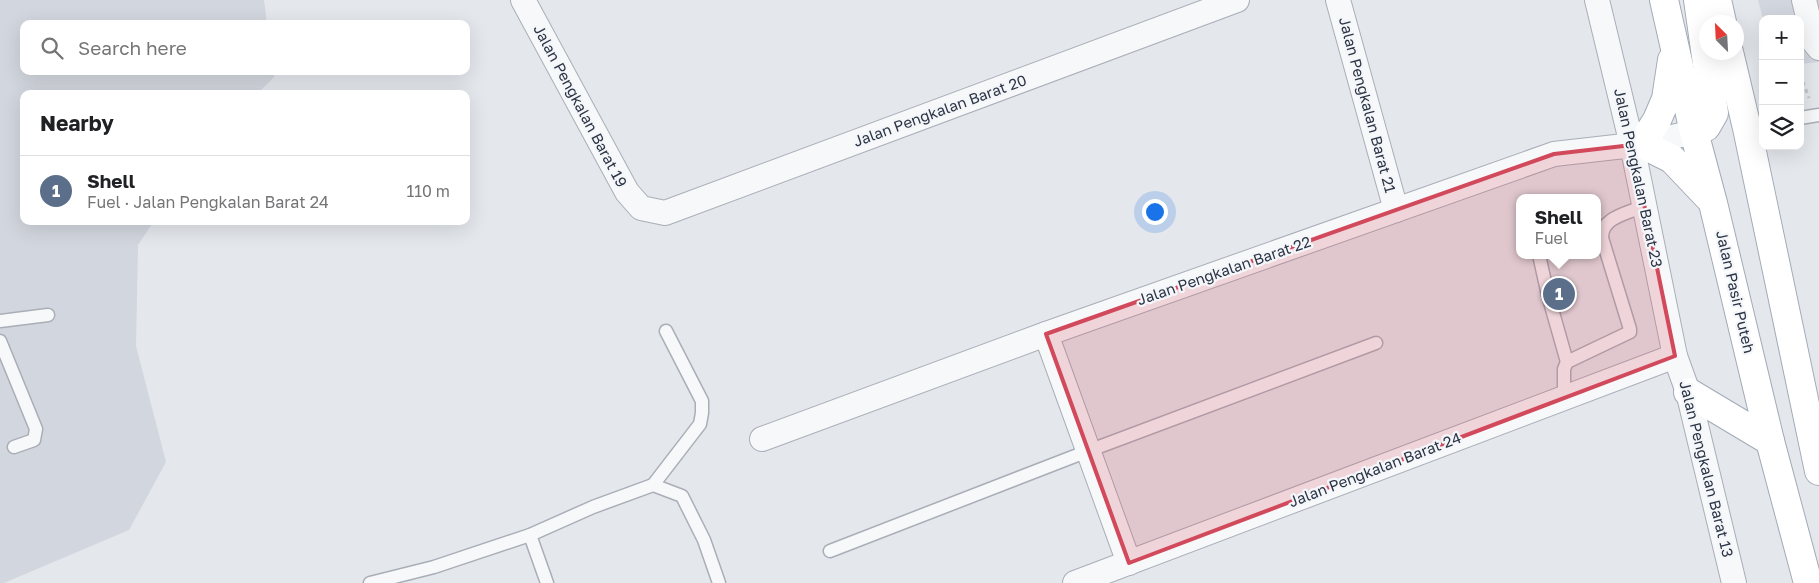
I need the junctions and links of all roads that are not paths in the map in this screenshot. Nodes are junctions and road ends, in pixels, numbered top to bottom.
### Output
1 (523, 0) edge
2 (1238, 0) edge
3 (1338, 0) edge
4 (1597, 0) edge
5 (1664, 0) edge
6 (1698, 0) edge
7 (1717, 0) edge
8 (1804, 0) edge
9 (1720, 15) edge
10 (1818, 47) edge
11 (1675, 49) junction
12 (1732, 60) edge
13 (1818, 115) edge
14 (1804, 117) edge
15 (1755, 127) edge
16 (1694, 132) junction
17 (1637, 144) junction
18 (1713, 202) junction
19 (1644, 206) junction
20 (641, 208) joint
21 (1396, 210) junction
22 (1603, 220) edge
23 (1540, 259) edge
24 (48, 315) dead end
25 (0, 321) edge
26 (666, 331) dead end
27 (1046, 334) junction
28 (0, 341) edge
29 (1376, 344) dead end
30 (1675, 356) junction
31 (1567, 362) junction
32 (1688, 392) junction
33 (1564, 398) junction
34 (762, 440) dead end
35 (1770, 441) junction
36 (14, 447) dead end
37 (1088, 451) junction
38 (1819, 471) edge
39 (653, 484) junction
40 (530, 535) junction
41 (830, 551) dead end
42 (1128, 563) junction
43 (379, 582) edge
44 (548, 583) edge
45 (719, 583) edge
46 (1075, 583) edge
47 (1734, 583) edge
48 (1808, 583) edge

1 - 20 street, Jalan Pengkalan Barat 19
2 - 20 street, Jalan Pengkalan Barat 20
3 - 21 street, Jalan Pengkalan Barat 21
4 - 17 street, Jalan Pengkalan Barat 23
5 - 11 main road, Jalan Pasir Puteh
6 - 16 main road
7 - 9 main road
8 - 10 street
11 - 16 main road, Jalan Pasir Puteh
11 - 17 main road
12 - 15 main road
13 - 14 lane
15 - 38 main road
16 - 17 street, Jalan Pengkalan Barat 22
16 - 18 main road, Jalan Pasir Puteh
17 - 18 main road
17 - 19 street, Jalan Pengkalan Barat 23
17 - 21 street, Jalan Pengkalan Barat 22
18 - 35 main road, Jalan Pasir Puteh
19 - 22 lane
19 - 30 street, Jalan Pengkalan Barat 23
21 - 27 street, Jalan Pengkalan Barat 22
22 - 31 lane
23 - 31 lane
24 - 25 lane
26 - 39 lane
27 - 34 street, Jalan Pengkalan Barat 22
27 - 37 street
28 - 36 lane
29 - 37 lane
30 - 32 street, Jalan Pengkalan Barat 13
30 - 33 street, Jalan Pengkalan Barat 24
31 - 33 lane
32 - 35 main road
32 - 47 street, Jalan Pengkalan Barat 13
33 - 42 street, Jalan Pengkalan Barat 24
35 - 48 main road, Jalan Pasir Puteh
37 - 41 lane
37 - 42 street
39 - 40 lane
39 - 45 lane
40 - 43 lane
40 - 44 lane
42 - 46 street, Jalan Pengkalan Barat 24

